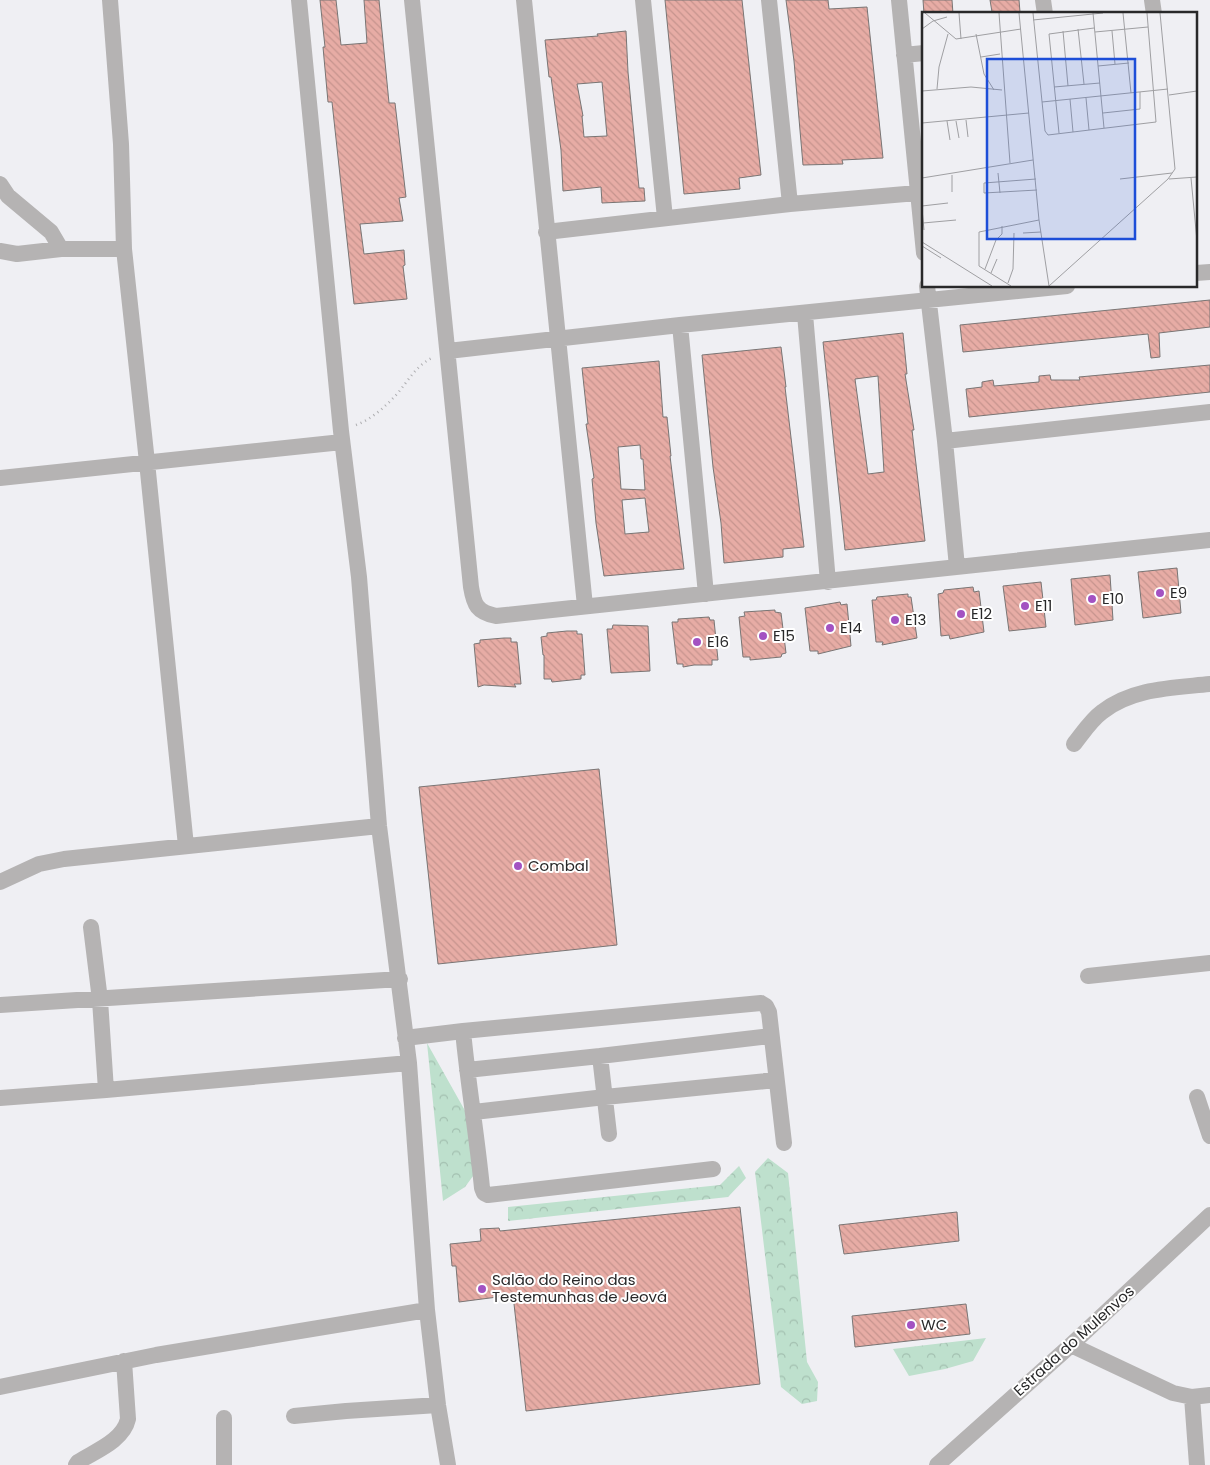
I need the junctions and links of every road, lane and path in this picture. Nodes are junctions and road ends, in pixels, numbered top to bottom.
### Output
1 (110, 0) edge
2 (299, 0) edge
3 (412, 0) edge
4 (524, 0) edge
5 (643, 0) edge
6 (769, 0) edge
7 (899, 0) edge
8 (922, 53) edge
9 (904, 55) junction
10 (0, 184) edge
11 (917, 193) junction
12 (790, 204) junction
13 (665, 218) junction
14 (546, 232) junction
15 (922, 236) edge
16 (124, 249) junction
17 (61, 250) junction
18 (0, 251) edge
19 (1027, 288) edge
20 (928, 293) edge
21 (805, 314) junction
22 (680, 325) junction
23 (558, 338) junction
24 (448, 351) junction
25 (1210, 412) edge
26 (342, 437) junction
27 (946, 441) junction
28 (147, 462) junction
29 (0, 478) edge
30 (1210, 540) edge
31 (957, 567) junction
32 (828, 582) junction
33 (706, 594) junction
34 (585, 606) junction
35 (1210, 684) edge
36 (1074, 744) dead end
37 (379, 826) junction
38 (186, 846) junction
39 (0, 882) edge
40 (91, 927) dead end
41 (1210, 963) edge
42 (1088, 976) dead end
43 (400, 979) junction
44 (100, 1000) junction
45 (0, 1005) edge
46 (463, 1031) junction
47 (771, 1036) junction
48 (405, 1038) junction
49 (600, 1056) junction
50 (409, 1063) junction
51 (467, 1070) junction
52 (776, 1080) junction
53 (106, 1090) junction
54 (605, 1096) junction
55 (1198, 1096) dead end
56 (0, 1098) edge
57 (474, 1112) junction
58 (780, 1114) junction
59 (761, 1117) dead end
60 (609, 1134) dead end
61 (1210, 1136) edge
62 (784, 1143) dead end
63 (497, 1148) dead end
64 (478, 1150) junction
65 (714, 1169) dead end
66 (1210, 1216) edge
67 (427, 1310) junction
68 (1071, 1345) junction
69 (124, 1361) junction
70 (0, 1387) edge
71 (1210, 1395) edge
72 (1192, 1397) junction
73 (438, 1405) junction
74 (294, 1416) dead end
75 (224, 1418) dead end
76 (76, 1465) edge
77 (224, 1465) edge
78 (448, 1465) edge
79 (937, 1465) edge
80 (1197, 1465) edge

1 - 16 street
2 - 26 street
3 - 24 street
4 - 14 street
5 - 13 street
6 - 12 street
7 - 9 street
8 - 9 street
9 - 11 street
10 - 17 street
11 - 12 street
11 - 15 street
12 - 13 street
13 - 14 street
14 - 23 street
16 - 17 street
16 - 28 street
17 - 18 street
19 - 20 street
20 - 21 street
20 - 27 street
21 - 22 street
21 - 32 street
22 - 23 street
22 - 33 street
23 - 24 street
23 - 34 street
24 - 26 path
24 - 34 street
25 - 27 street
26 - 28 street
26 - 37 street
27 - 31 street
28 - 29 street
28 - 38 street
30 - 31 street
31 - 32 street
32 - 33 street
33 - 34 street
35 - 36 street
37 - 38 street
37 - 43 street
38 - 39 street
40 - 44 street
41 - 42 street
43 - 44 street
43 - 48 street
44 - 45 street
44 - 53 street
46 - 47 street
46 - 48 street
46 - 51 street
47 - 49 street
47 - 52 street
48 - 50 street
49 - 51 street
49 - 54 street
50 - 53 street
50 - 67 street
51 - 57 street
52 - 54 street
52 - 58 street
53 - 56 street
54 - 57 street
54 - 60 street
55 - 61 street
57 - 64 street
58 - 59 street
58 - 62 street
63 - 64 street
64 - 65 street
66 - 68 street, Estrada do Mulenvos
67 - 69 street
67 - 73 street
68 - 72 street
68 - 79 street, Estrada do Mulenvos
69 - 70 street
69 - 76 street
71 - 72 street
72 - 80 street
73 - 74 street
73 - 78 street
75 - 77 street

